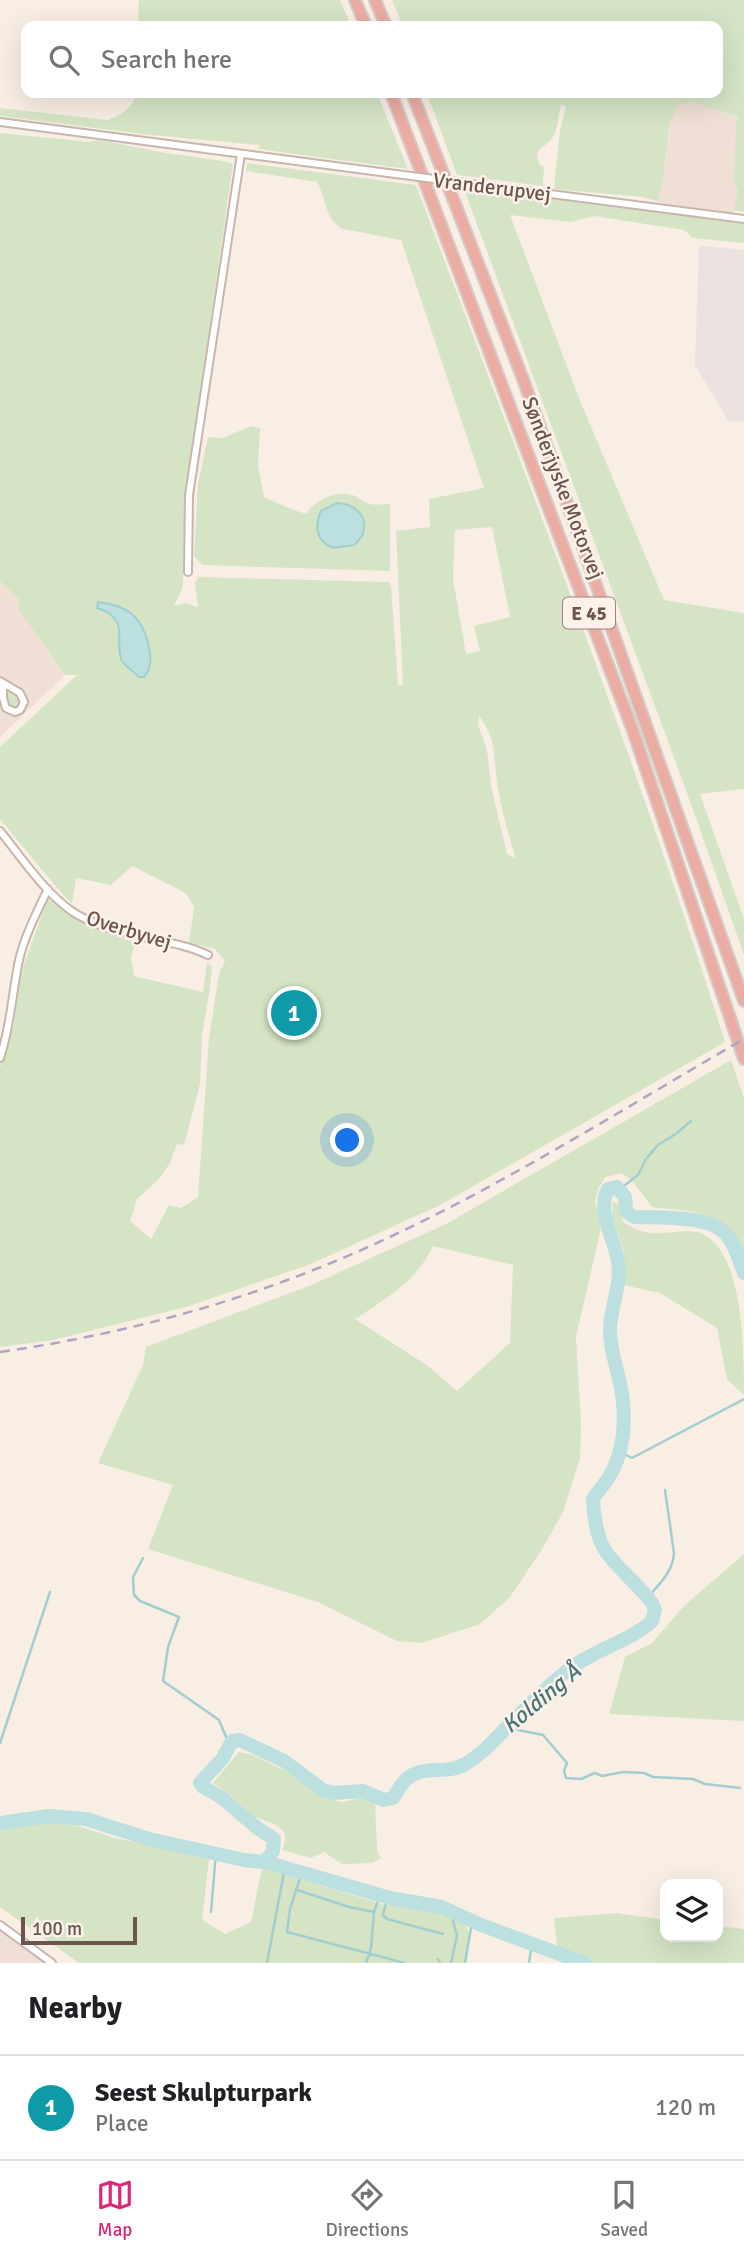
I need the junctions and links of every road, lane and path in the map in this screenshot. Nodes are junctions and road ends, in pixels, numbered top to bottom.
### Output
1 (355, 0) edge
2 (376, 0) edge
3 (364, 21) edge
4 (384, 21) edge
5 (393, 98) edge
6 (414, 98) edge
7 (0, 122) edge
8 (241, 154) junction
9 (744, 219) edge
10 (188, 572) dead end
11 (1, 683) edge
12 (0, 831) edge
13 (48, 889) junction
14 (208, 955) dead end
15 (744, 1001) edge
16 (0, 1058) edge
17 (744, 1059) edge
18 (0, 1925) edge
19 (52, 1963) edge

1 - 3 highway
2 - 4 highway
5 - 17 highway, Sønderjyske Motorvej / E 45
6 - 15 highway, Sønderjyske Motorvej / E 45
7 - 8 street, Vranderupvej
8 - 9 street, Vranderupvej, bridge
8 - 10 street
11 - 11 street
12 - 13 street, Overbyvej
13 - 14 street, Overbyvej
13 - 16 street
18 - 19 street

